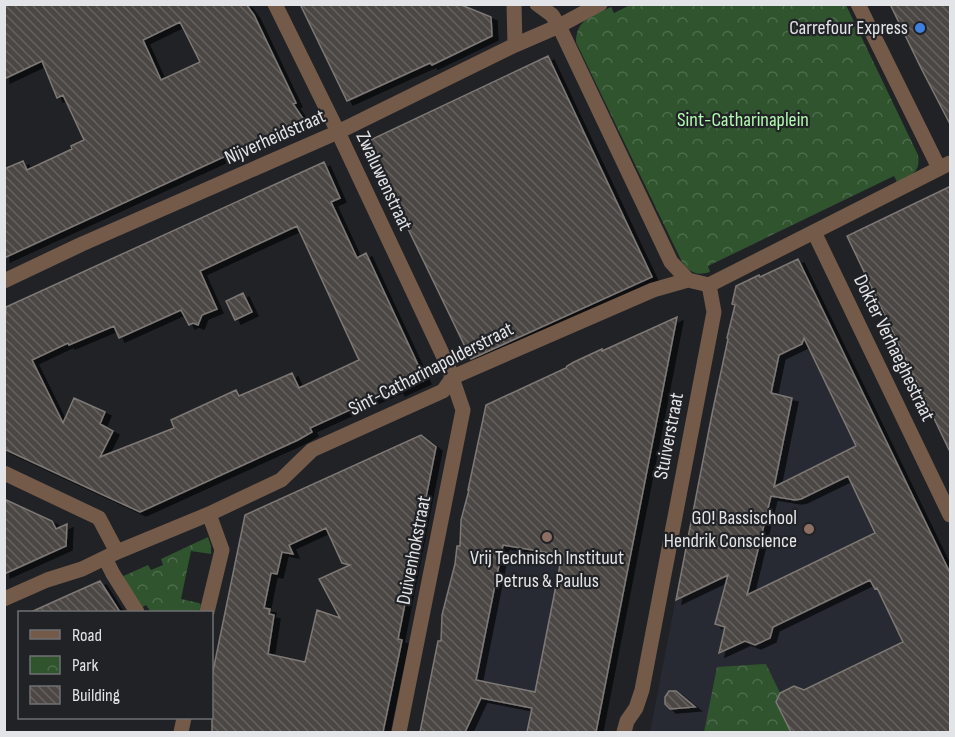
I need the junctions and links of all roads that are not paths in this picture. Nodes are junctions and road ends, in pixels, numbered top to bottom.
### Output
1 (274, 4) edge
2 (514, 4) edge
3 (537, 4) edge
4 (600, 4) edge
5 (858, 4) edge
6 (559, 26) junction
7 (515, 45) junction
8 (339, 132) junction
9 (945, 166) edge
10 (814, 232) junction
11 (687, 280) junction
12 (4, 281) edge
13 (709, 285) junction
14 (453, 377) junction
15 (4, 473) edge
16 (209, 514) junction
17 (951, 515) edge
18 (111, 555) junction
19 (4, 599) edge
20 (136, 611) edge
21 (207, 611) edge
22 (399, 732) edge
23 (624, 732) edge

1 - 8 street, Zwaluwenstraat
2 - 7 street
3 - 6 street
4 - 6 street
5 - 9 street
6 - 7 street, Nijverheidstraat
6 - 11 street
7 - 8 street, Nijverheidstraat
8 - 12 street, Nijverheidstraat
8 - 14 street, Zwaluwenstraat
9 - 10 street
10 - 13 street
10 - 17 street, Dokter Verhaeghestraat
11 - 13 street
11 - 14 street, Sint-Catharinapolderstraat
13 - 23 street, Stuiverstraat
14 - 16 street, Sint-Catharinapolderstraat
14 - 22 street, Duivenhokstraat
15 - 18 street
16 - 18 street, Sint-Catharinapolderstraat
16 - 21 street
18 - 19 street, Sint-Catharinapolderstraat
18 - 20 street

